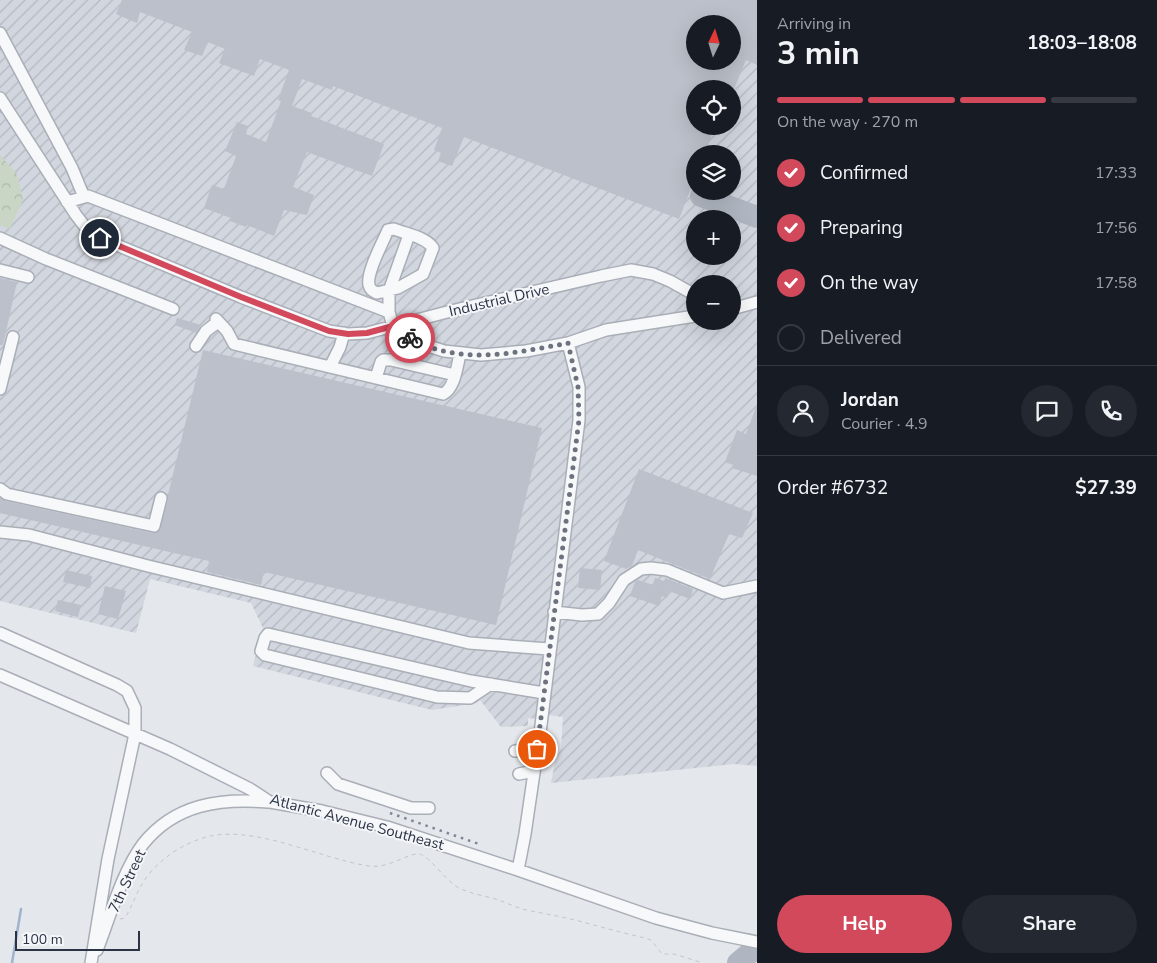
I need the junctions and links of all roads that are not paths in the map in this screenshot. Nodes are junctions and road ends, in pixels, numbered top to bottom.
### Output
1 (0, 33) edge
2 (0, 98) edge
3 (84, 197) junction
4 (67, 202) junction
5 (409, 235) junction
6 (0, 238) edge
7 (0, 270) edge
8 (28, 277) dead end
9 (686, 290) edge
10 (389, 291) junction
11 (757, 302) edge
12 (741, 306) edge
13 (173, 310) dead end
14 (389, 312) junction
15 (686, 317) edge
16 (393, 326) junction
17 (344, 333) junction
18 (13, 338) dead end
19 (568, 343) junction
20 (196, 346) dead end
21 (460, 354) junction
22 (330, 367) junction
23 (455, 375) junction
24 (376, 378) junction
25 (0, 389) edge
26 (0, 488) edge
27 (162, 498) dead end
28 (0, 532) edge
29 (757, 586) edge
30 (554, 612) junction
31 (0, 633) edge
32 (550, 649) junction
33 (0, 675) edge
34 (491, 684) junction
35 (544, 693) junction
36 (135, 734) junction
37 (537, 749) junction
38 (515, 751) dead end
39 (534, 771) junction
40 (340, 772) dead end
41 (519, 774) dead end
42 (530, 798) junction
43 (518, 799) dead end
44 (270, 802) junction
45 (428, 808) dead end
46 (518, 870) junction
47 (757, 942) edge
48 (91, 963) edge

1 - 3 street
2 - 4 street, Industrial Drive
3 - 4 street
3 - 14 street
4 - 17 street, Industrial Drive
5 - 10 street
5 - 10 street
5 - 10 street
6 - 13 street
7 - 8 street
9 - 16 street, Industrial Drive
10 - 14 street
11 - 12 street
14 - 16 street
15 - 19 street
16 - 17 street, Industrial Drive
16 - 21 street
17 - 22 street
18 - 25 street
19 - 21 street
19 - 30 street
20 - 22 street
21 - 23 street
22 - 24 street
23 - 24 street
23 - 24 street
26 - 27 street
28 - 32 street
29 - 30 street
30 - 32 street
31 - 36 street
32 - 35 street
33 - 36 street, Atlantic Avenue Southeast
34 - 34 street
34 - 35 street
35 - 37 street
36 - 44 street, Atlantic Avenue Southeast
36 - 48 street
37 - 38 street
37 - 39 street
39 - 41 street
39 - 42 street
40 - 45 street
42 - 43 street
42 - 46 street
44 - 46 street, Atlantic Avenue Southeast
44 - 48 street, 7th Street
46 - 47 street, Atlantic Avenue Southeast

